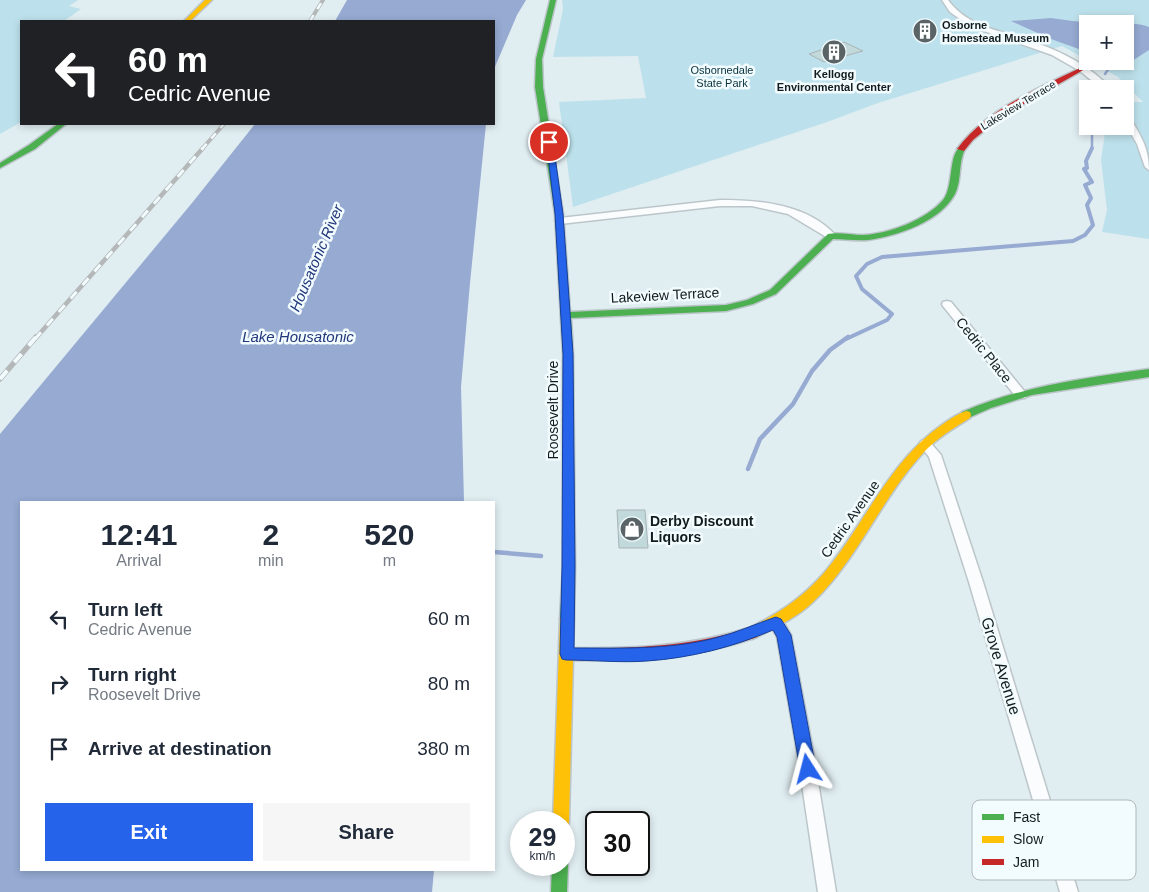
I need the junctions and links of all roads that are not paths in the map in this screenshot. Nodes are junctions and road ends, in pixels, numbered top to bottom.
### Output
1 (209, 0) edge
2 (553, 0) edge
3 (945, 0) edge
4 (188, 20) edge
5 (1079, 66) edge
6 (1079, 70) edge
7 (1085, 70) edge
8 (1098, 80) edge
9 (61, 125) edge
10 (1134, 132) edge
11 (0, 166) edge
12 (1149, 167) edge
13 (560, 221) junction
14 (831, 236) junction
15 (947, 304) dead end
16 (565, 315) junction
17 (1149, 373) edge
18 (1021, 395) junction
19 (925, 444) junction
20 (776, 623) junction
21 (566, 654) junction
22 (1041, 800) edge
23 (561, 811) edge
24 (560, 876) edge
25 (1065, 880) edge
26 (559, 892) edge
27 (827, 892) edge
28 (1069, 892) edge

1 - 4 street
2 - 13 street, Roosevelt Drive
3 - 5 street
6 - 14 street, Lakeview Terrace
7 - 8 street
9 - 11 street
10 - 12 street
13 - 14 street
13 - 16 street, Roosevelt Drive
14 - 16 street, Lakeview Terrace
15 - 18 street, Cedric Place
16 - 21 street, Roosevelt Drive
17 - 18 street, Cedric Avenue
18 - 19 street, Cedric Avenue
19 - 20 street, Cedric Avenue
19 - 22 street, Grove Avenue
20 - 21 street, Cedric Avenue
20 - 27 street
21 - 23 street, Roosevelt Drive
24 - 26 street
25 - 28 street, Grove Avenue

